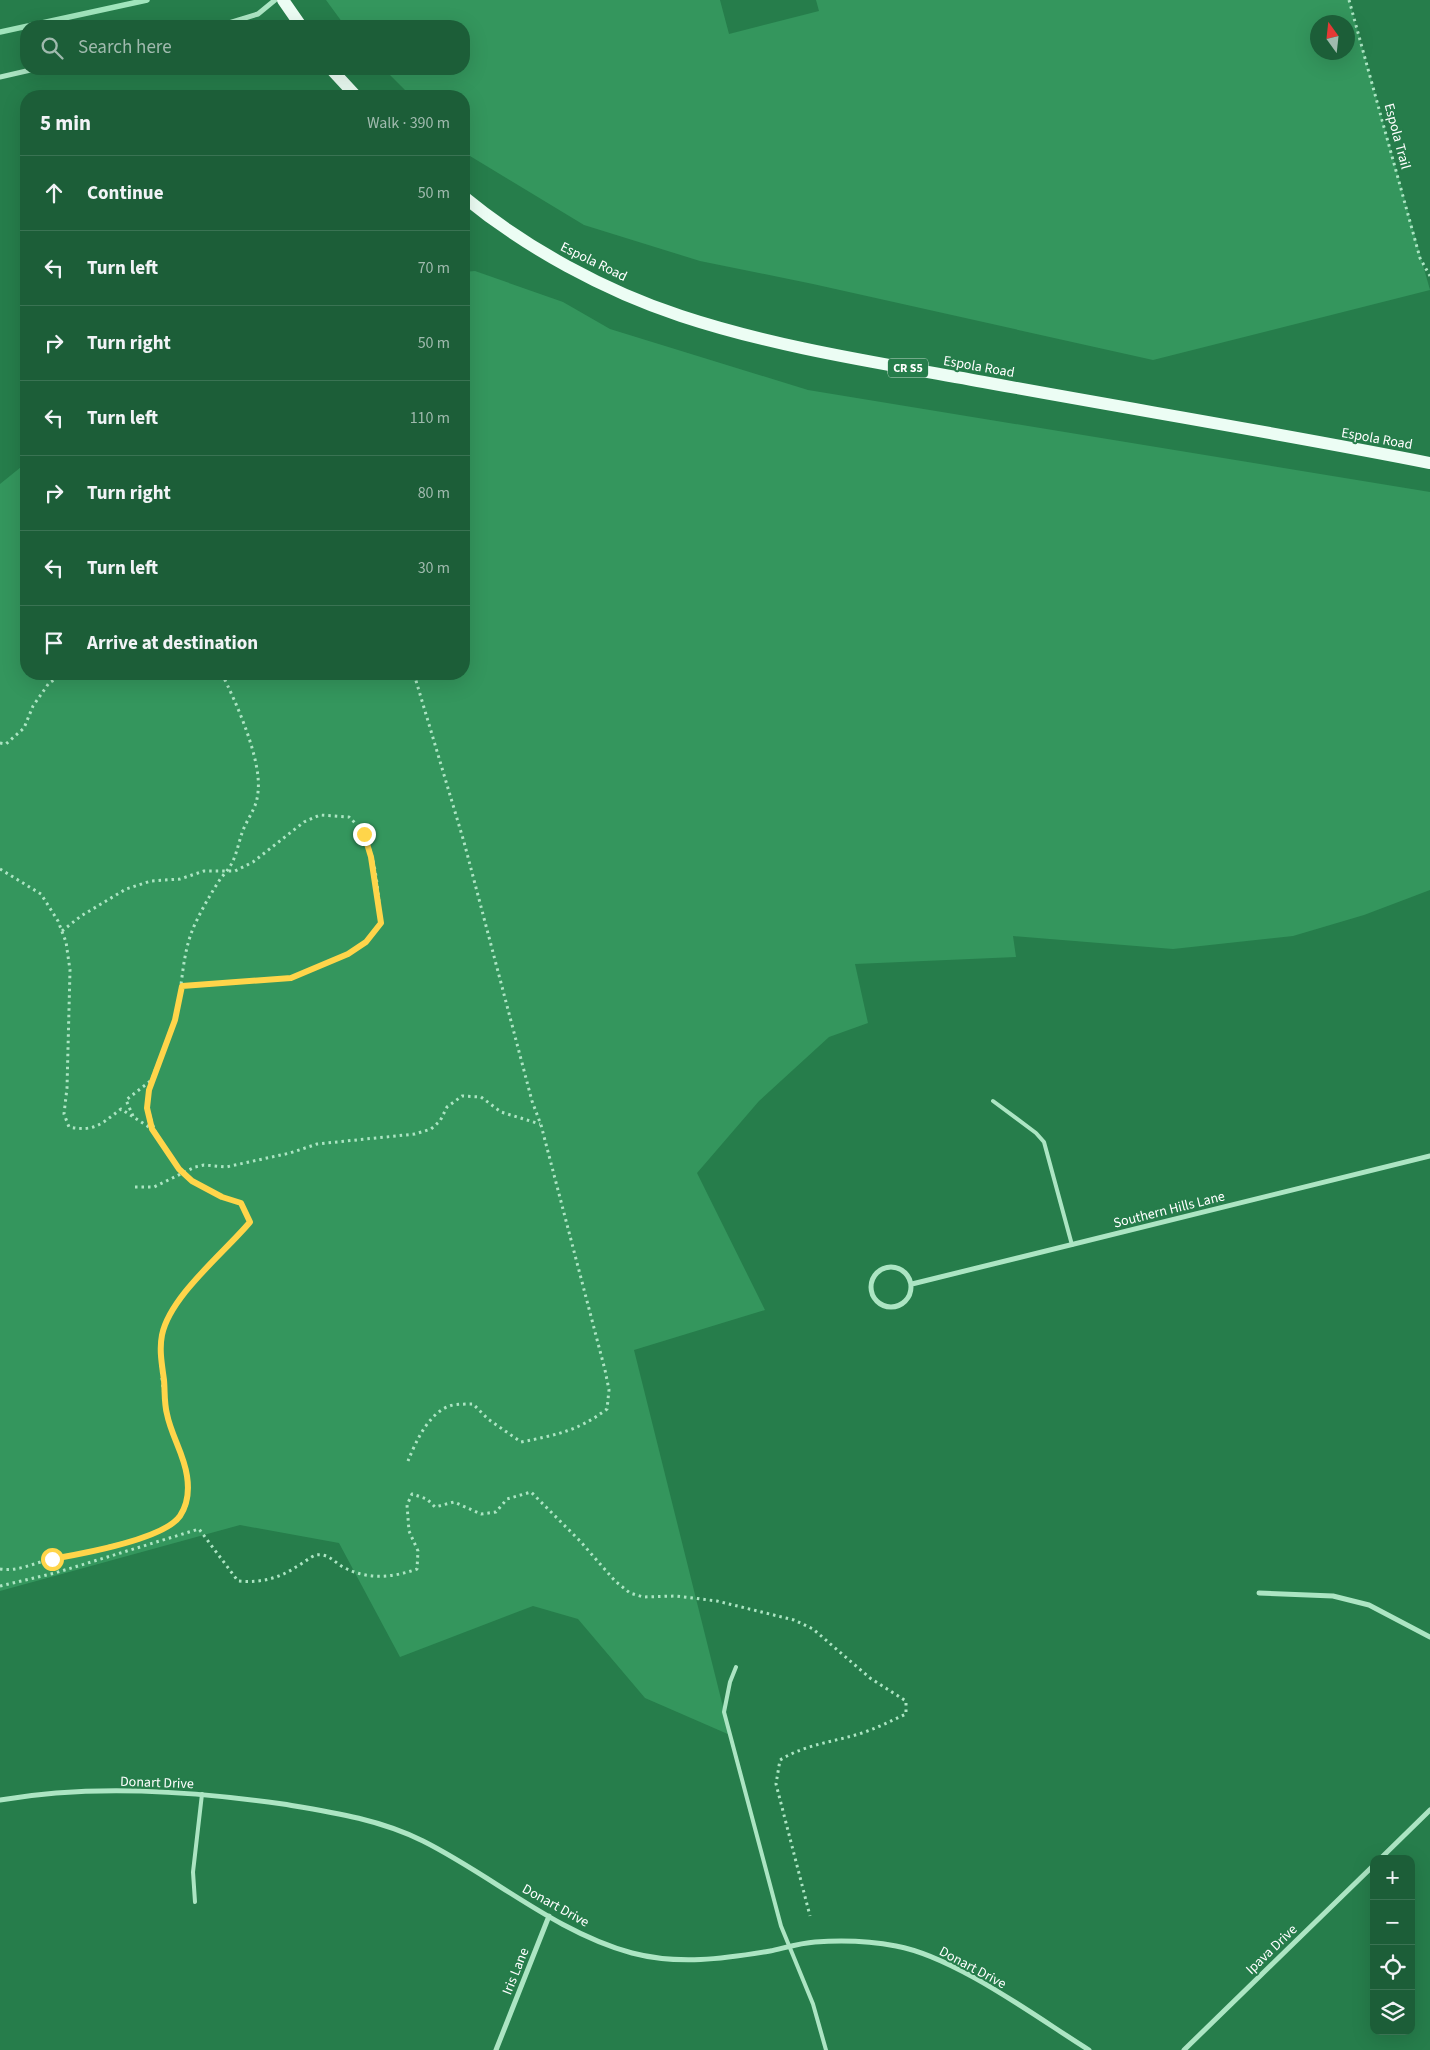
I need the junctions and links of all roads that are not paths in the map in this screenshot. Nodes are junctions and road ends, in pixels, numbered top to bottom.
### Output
1 (275, 0) edge
2 (283, 0) edge
3 (238, 20) edge
4 (296, 20) edge
5 (20, 72) edge
6 (337, 75) edge
7 (0, 77) edge
8 (350, 90) edge
9 (470, 202) edge
10 (1430, 463) edge
11 (993, 1101) dead end
12 (1430, 1156) edge
13 (1072, 1245) junction
14 (912, 1284) junction
15 (1259, 1593) dead end
16 (1430, 1637) edge
17 (736, 1667) dead end
18 (202, 1794) junction
19 (0, 1800) edge
20 (1430, 1810) edge
21 (1384, 1855) edge
22 (1370, 1869) edge
23 (195, 1902) dead end
24 (549, 1916) junction
25 (790, 1947) junction
26 (496, 2050) edge
27 (826, 2050) edge
28 (1089, 2050) edge
29 (1184, 2050) edge

1 - 3 street
2 - 4 main road
5 - 7 street
6 - 8 main road
9 - 10 main road, Espola Road / CR S5
11 - 13 lane
12 - 13 street, Southern Hills Lane
13 - 14 street, Southern Hills Lane
14 - 14 street
15 - 16 street
17 - 25 lane
18 - 19 street, Donart Drive
18 - 23 lane
18 - 24 street, Donart Drive
20 - 21 street
22 - 29 street, Ipava Drive
24 - 25 street, Donart Drive
24 - 26 street, Iris Lane
25 - 27 lane
25 - 28 street, Donart Drive

